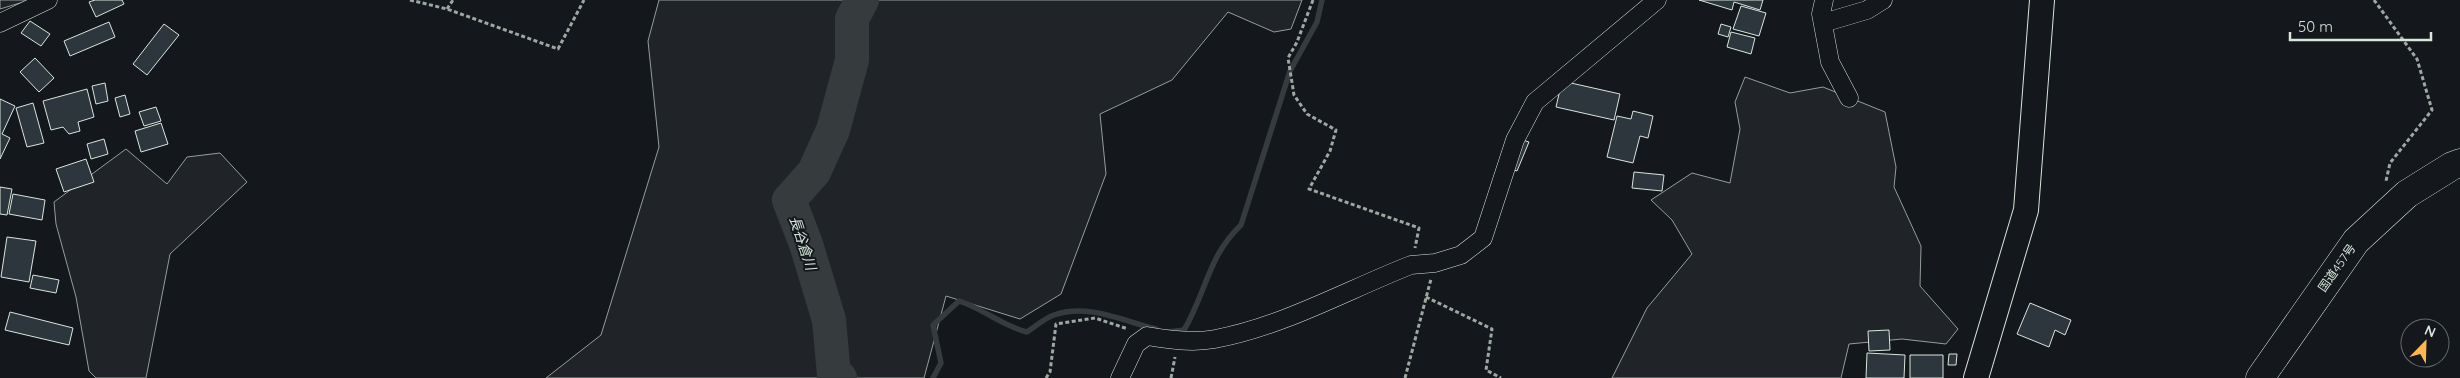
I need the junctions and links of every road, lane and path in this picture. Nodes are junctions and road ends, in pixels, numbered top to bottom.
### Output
1 (48, 0) edge
2 (410, 0) edge
3 (453, 0) edge
4 (584, 0) edge
5 (1313, 0) edge
6 (1657, 0) edge
7 (1824, 0) edge
8 (1883, 0) edge
9 (2042, 0) edge
10 (2374, 0) edge
11 (447, 9) junction
12 (0, 23) edge
13 (1823, 23) junction
14 (1850, 98) dead end
15 (2460, 163) edge
16 (2385, 188) dead end
17 (1435, 262) junction
18 (1411, 265) junction
19 (1426, 297) junction
20 (1147, 336) junction
21 (1046, 378) edge
22 (1120, 378) edge
23 (1406, 378) edge
24 (1501, 378) edge
25 (1976, 378) edge
26 (2260, 378) edge

1 - 12 street
2 - 11 path
3 - 11 path
4 - 11 path
5 - 18 path
6 - 17 street
7 - 13 street
8 - 13 street
9 - 25 street
10 - 16 path
13 - 14 street
15 - 26 highway, 国道457号
17 - 18 street
17 - 19 path
18 - 20 street
19 - 23 path
19 - 24 path
20 - 21 path
20 - 22 street

